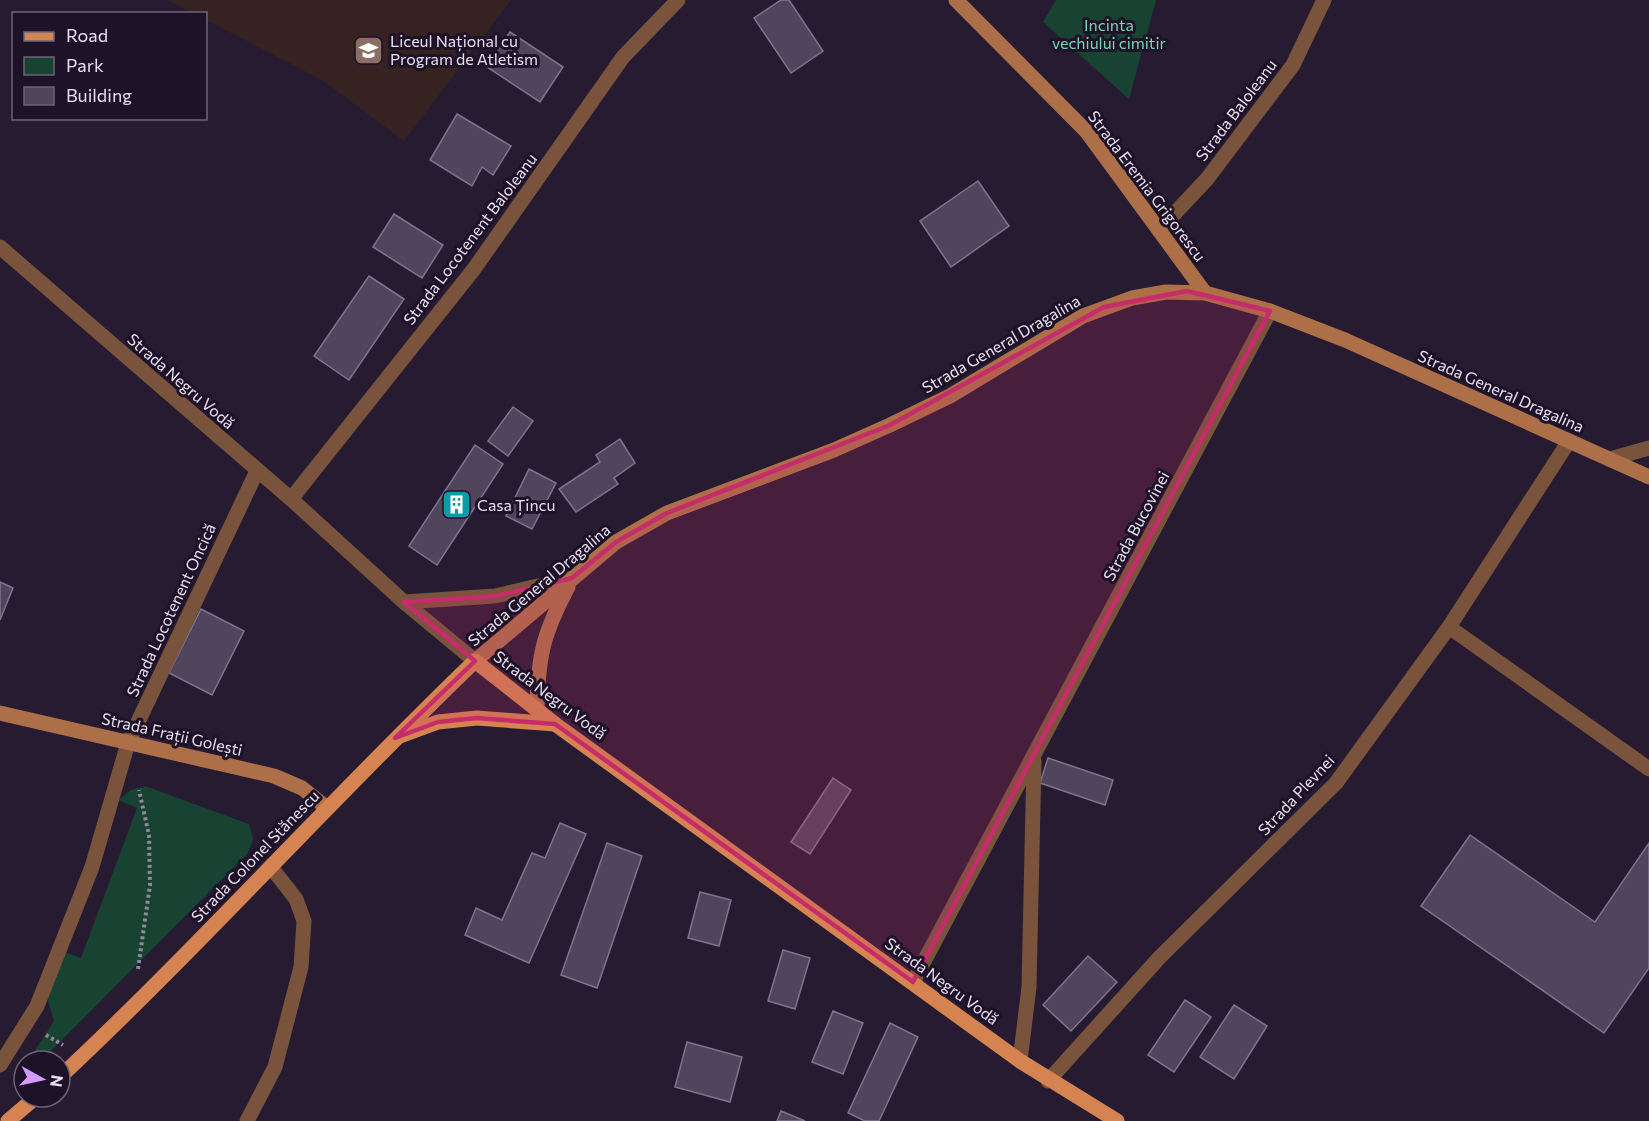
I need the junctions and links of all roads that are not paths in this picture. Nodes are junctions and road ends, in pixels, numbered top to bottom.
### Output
1 (678, 0) edge
2 (956, 0) edge
3 (1324, 0) edge
4 (1159, 230) junction
5 (0, 247) edge
6 (1205, 293) junction
7 (1270, 311) junction
8 (1569, 441) junction
9 (1649, 448) edge
10 (1610, 459) junction
11 (257, 471) junction
12 (1649, 477) edge
13 (291, 500) junction
14 (572, 578) junction
15 (404, 602) junction
16 (1449, 627) junction
17 (476, 661) junction
18 (537, 710) junction
19 (0, 713) edge
20 (555, 724) junction
21 (395, 738) junction
22 (128, 742) junction
23 (1034, 758) junction
24 (1649, 769) edge
25 (327, 808) junction
26 (271, 867) junction
27 (913, 982) junction
28 (1020, 1061) junction
29 (0, 1065) edge
30 (72, 1065) edge
31 (1048, 1081) junction
32 (22, 1109) edge
33 (8, 1121) edge
34 (247, 1121) edge
35 (1117, 1121) edge

1 - 13 street, Strada Locotenent Baloleanu
2 - 4 main road, Strada Eremia Grigorescu
3 - 4 street, Strada Baloleanu
4 - 6 main road, Strada Eremia Grigorescu
5 - 11 street, Strada Negru Vodă
6 - 7 main road, Strada General Dragalina
6 - 14 main road, Strada General Dragalina
7 - 8 main road, Strada General Dragalina
7 - 23 street, Strada Bucovinei
8 - 10 main road, Strada General Dragalina
8 - 16 street, Strada Plevnei
9 - 10 street
10 - 12 main road, Strada General Dragalina
11 - 13 street, Strada Negru Vodă
11 - 22 street, Strada Locotenent Oncică
13 - 15 street, Strada Negru Vodă
14 - 15 street
14 - 17 main road, Strada General Dragalina
14 - 18 main road
15 - 17 street, Strada Negru Vodă
16 - 24 street
16 - 31 street, Strada Plevnei
17 - 18 main road, Strada Negru Vodă
17 - 21 main road, Strada Colonel Stănescu
18 - 20 main road, Strada Negru Vodă
19 - 22 main road, Strada Frații Golești
20 - 21 main road
20 - 27 main road, Strada Negru Vodă
21 - 25 main road, Strada Colonel Stănescu
22 - 25 main road, Strada Frații Golești
22 - 29 street, Strada Locotenent Oncică
23 - 27 street, Strada Bucovinei
23 - 28 street, Strada Bucovinei
25 - 26 main road, Strada Colonel Stănescu
26 - 30 main road, Strada Colonel Stănescu
26 - 34 street
27 - 28 main road, Strada Negru Vodă
28 - 31 main road, Strada Negru Vodă
31 - 35 main road, Strada Negru Vodă
32 - 33 main road

